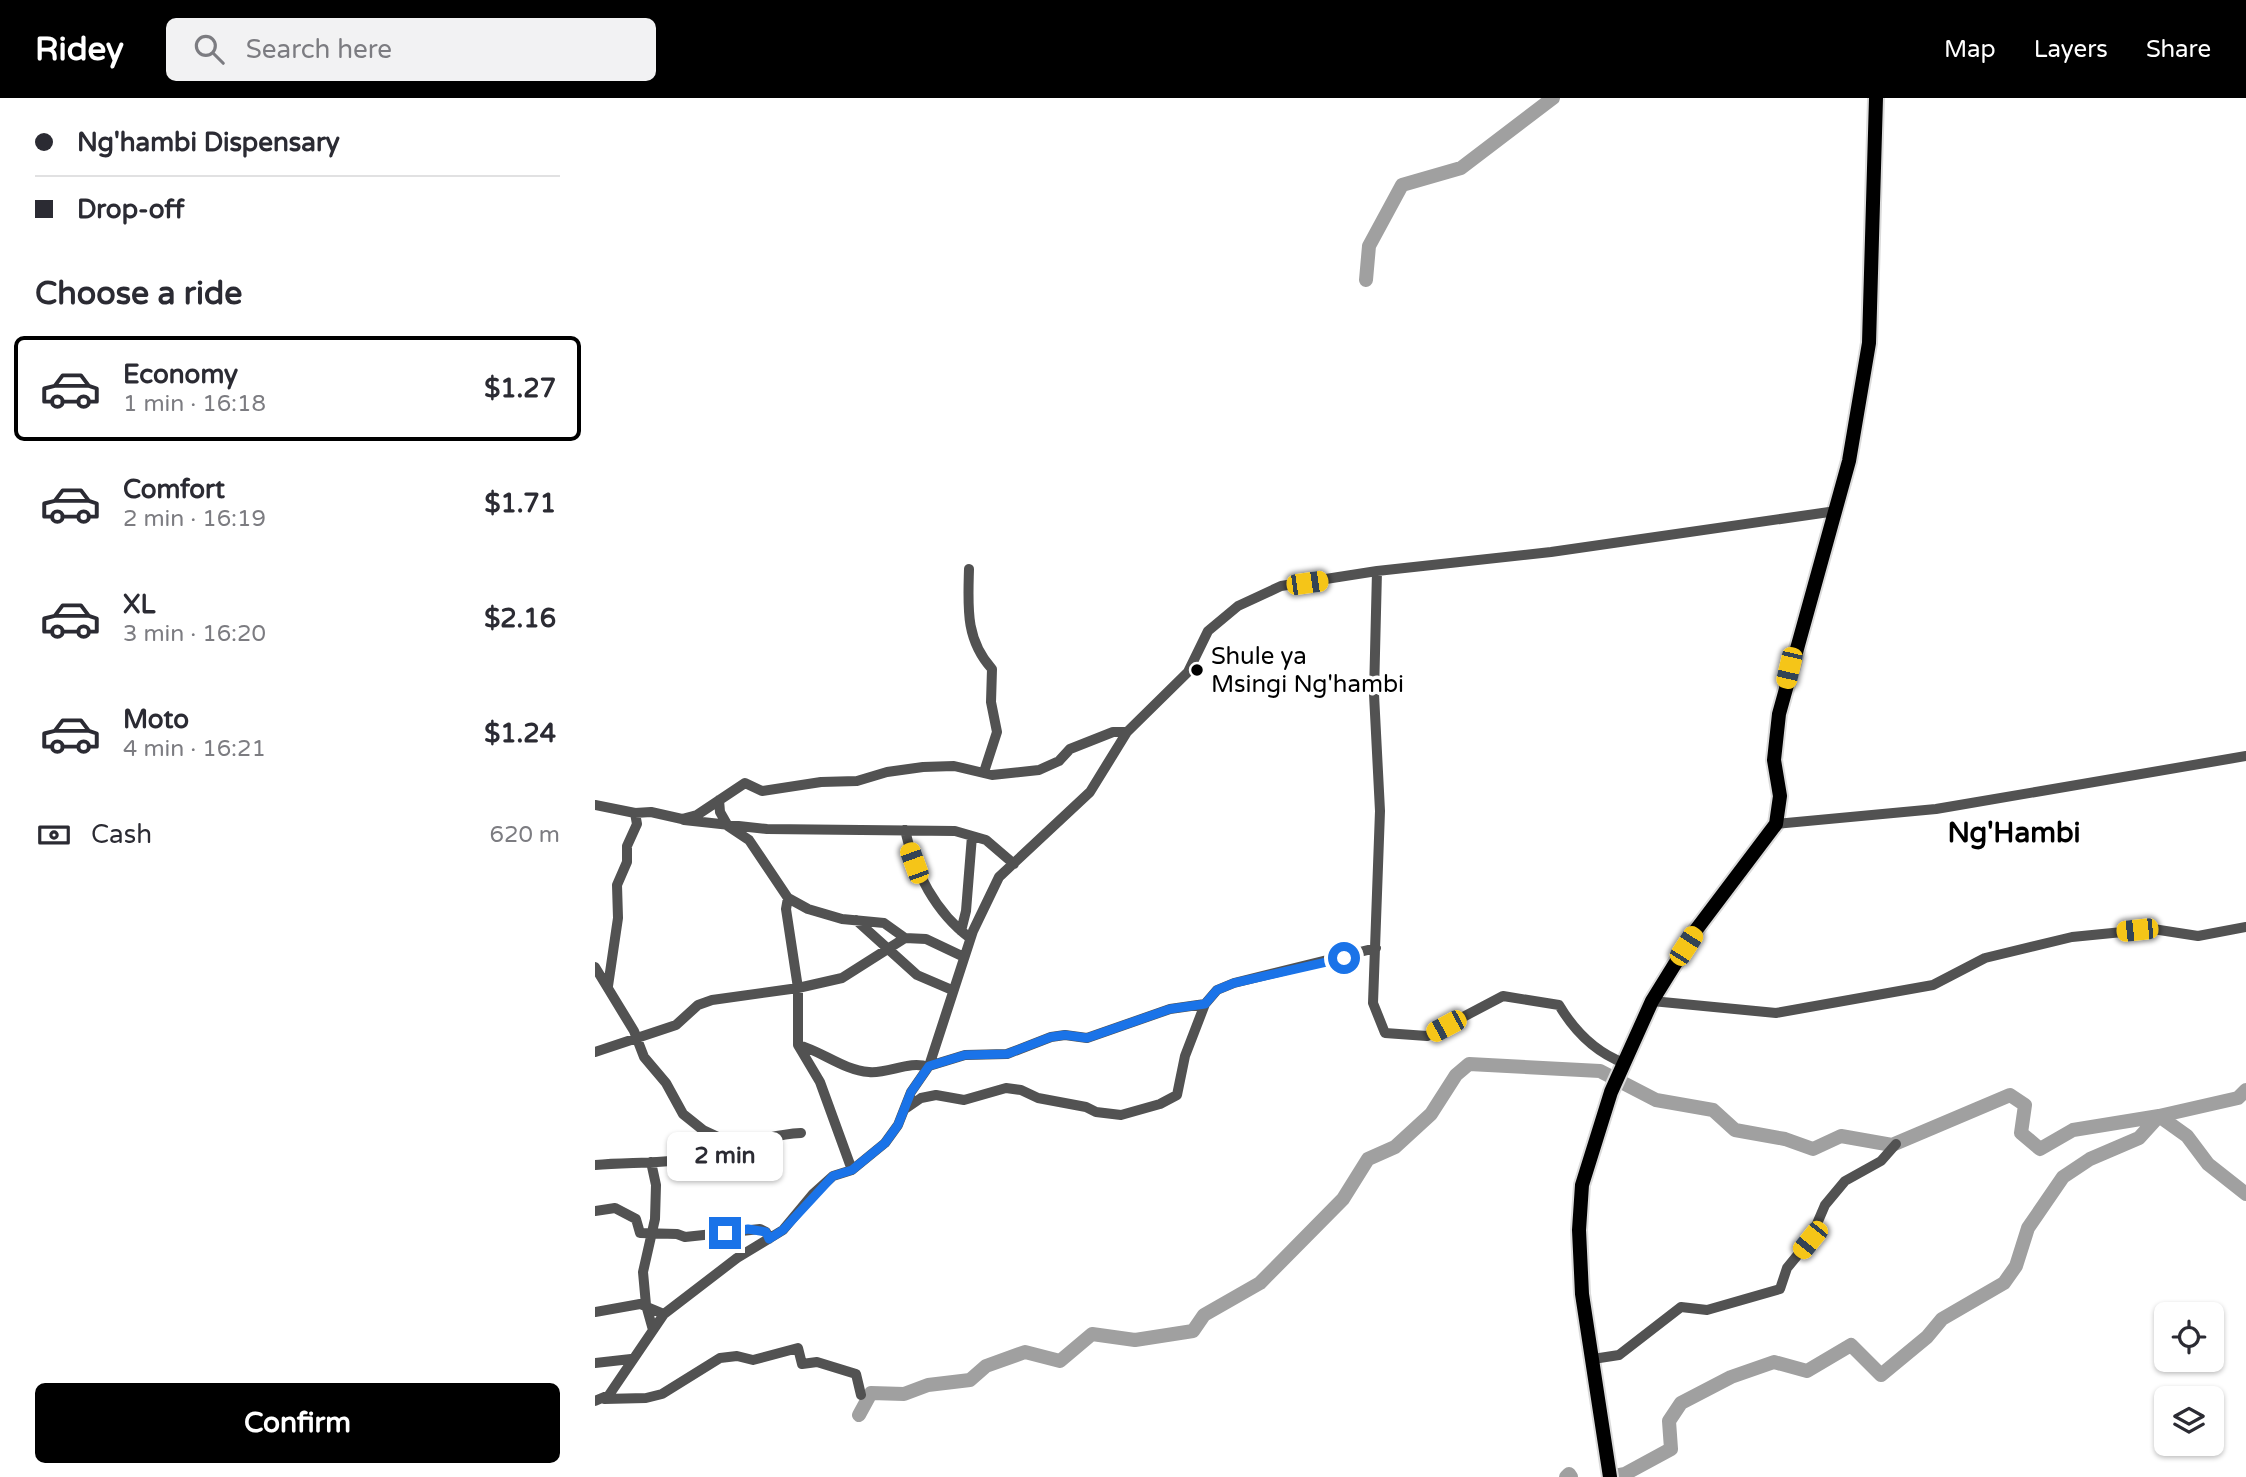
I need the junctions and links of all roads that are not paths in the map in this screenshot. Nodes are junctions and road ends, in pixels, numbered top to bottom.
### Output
1 (1876, 98) edge
2 (1836, 511) junction
3 (969, 569) dead end
4 (1377, 571) junction
5 (1127, 732) junction
6 (2246, 756) edge
7 (984, 772) junction
8 (719, 800) junction
9 (595, 805) edge
10 (635, 813) junction
11 (681, 819) junction
12 (1776, 824) junction
13 (728, 826) junction
14 (905, 830) junction
15 (972, 836) junction
16 (1014, 864) junction
17 (788, 898) junction
18 (856, 920) junction
19 (2246, 927) edge
20 (961, 930) junction
21 (905, 938) junction
22 (971, 938) junction
23 (1376, 948) junction
24 (888, 950) junction
25 (964, 957) junction
26 (595, 967) edge
27 (608, 986) junction
28 (798, 988) junction
29 (952, 990) junction
30 (1651, 1001) junction
31 (1205, 1004) junction
32 (637, 1037) junction
33 (797, 1045) junction
34 (595, 1052) edge
35 (928, 1066) junction
36 (1621, 1070) junction
37 (905, 1109) junction
38 (801, 1133) dead end
39 (1896, 1144) dead end
40 (723, 1152) junction
41 (651, 1162) junction
42 (595, 1165) edge
43 (852, 1170) junction
44 (595, 1210) edge
45 (650, 1234) junction
46 (769, 1239) junction
47 (646, 1305) junction
48 (595, 1312) edge
49 (664, 1314) junction
50 (653, 1330) junction
51 (631, 1359) junction
52 (1593, 1359) junction
53 (595, 1363) edge
54 (861, 1395) dead end
55 (600, 1400) edge
56 (1610, 1474) edge

1 - 2 main road
2 - 4 street
2 - 12 main road
3 - 7 street
4 - 5 street
4 - 23 street
5 - 7 street
5 - 16 street
6 - 12 street
7 - 8 street
8 - 11 street
8 - 13 street
9 - 10 street
10 - 11 street
10 - 27 street
11 - 13 street
12 - 30 main road
13 - 14 street
13 - 17 street
14 - 15 street
14 - 20 street
15 - 16 street
15 - 20 street
16 - 22 street
17 - 18 street
17 - 28 street
18 - 21 street
18 - 24 street
19 - 30 street
20 - 22 street
21 - 24 street
21 - 25 street
22 - 25 street
23 - 31 street
23 - 36 street
24 - 28 street
24 - 29 street
25 - 29 street
26 - 27 street
27 - 32 street
28 - 32 street
28 - 33 street
29 - 35 street
30 - 36 main road
31 - 35 street
31 - 37 street
32 - 34 street
32 - 40 street
33 - 35 street
33 - 43 street
35 - 37 street
36 - 52 main road
37 - 43 street
38 - 40 street
39 - 52 street
40 - 41 street
41 - 42 street
41 - 45 street
43 - 46 street
44 - 45 street
45 - 46 street
45 - 47 street
46 - 49 street
47 - 48 street
47 - 49 street
47 - 50 street
49 - 50 street
50 - 51 street
51 - 53 street
51 - 55 street
52 - 56 main road
54 - 55 street

